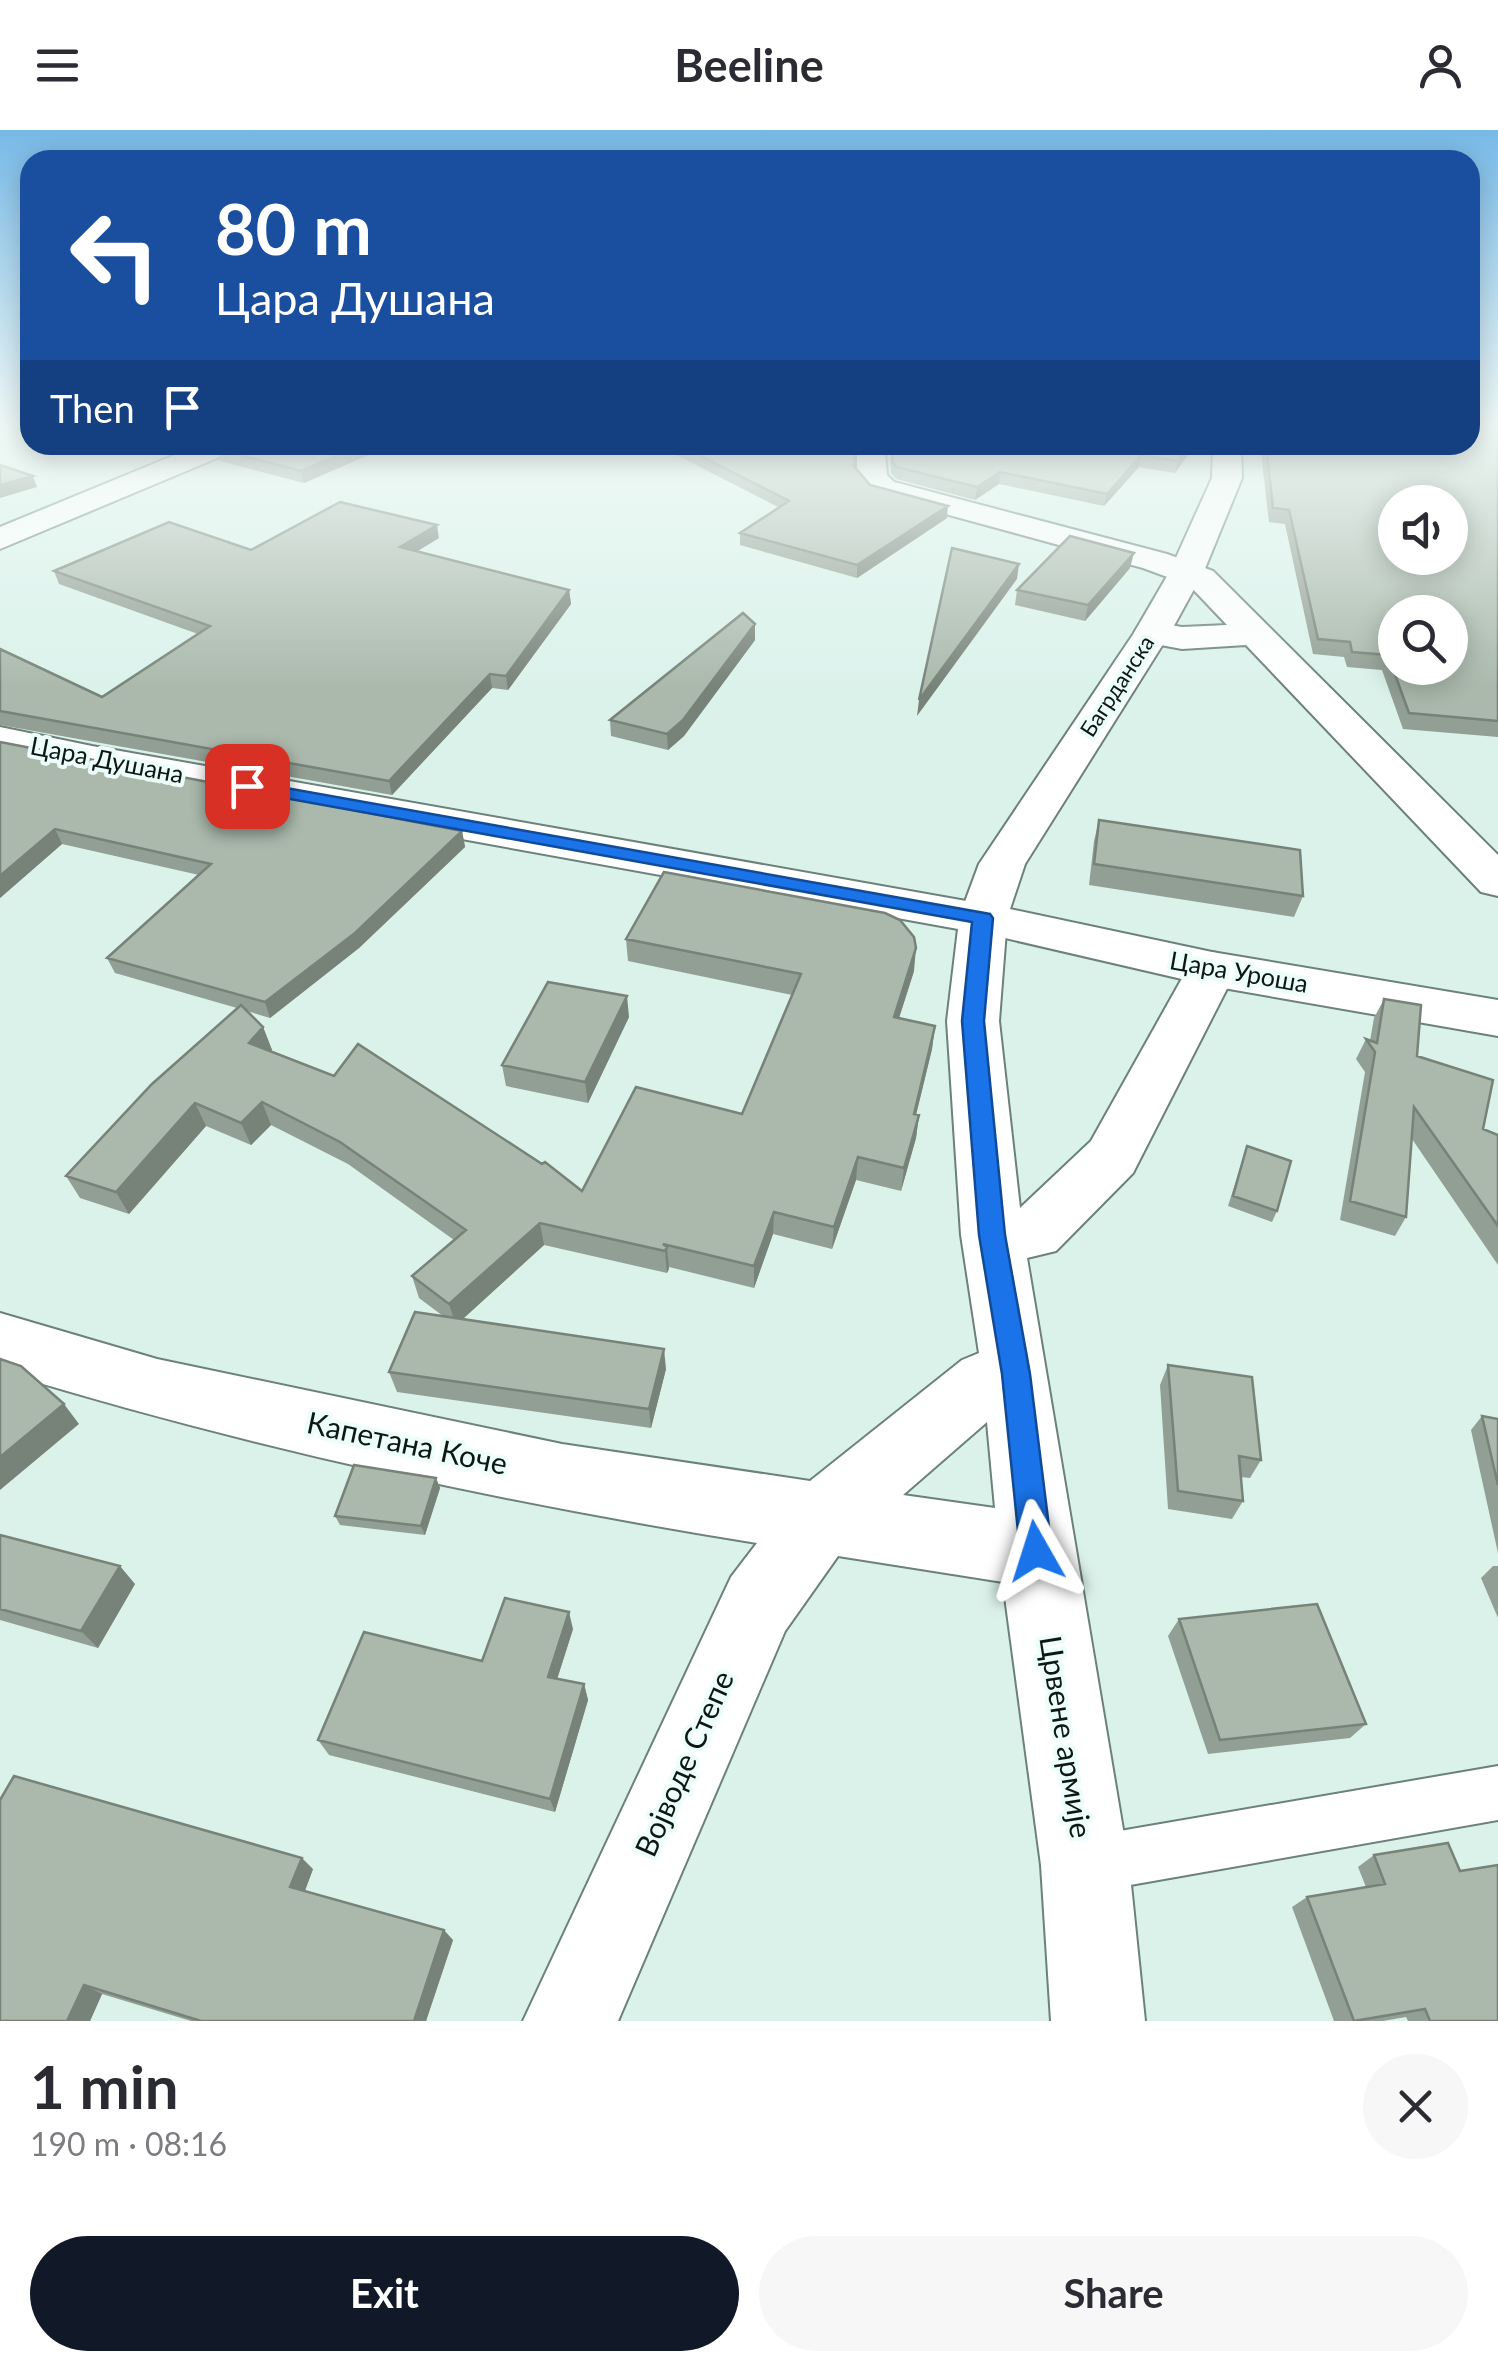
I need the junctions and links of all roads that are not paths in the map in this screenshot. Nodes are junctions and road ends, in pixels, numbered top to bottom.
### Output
1 (64, 511) edge
2 (968, 511) edge
3 (1213, 511) edge
4 (0, 539) edge
5 (1187, 571) junction
6 (1152, 633) junction
7 (1256, 634) junction
8 (0, 739) edge
9 (1498, 882) edge
10 (982, 918) junction
11 (1212, 969) junction
12 (1498, 1018) edge
13 (992, 1235) junction
14 (0, 1342) edge
15 (1016, 1374) junction
16 (821, 1518) junction
17 (1036, 1551) junction
18 (1498, 1793) edge
19 (1085, 1865) junction
20 (570, 2021) edge
21 (1098, 2021) edge

1 - 4 street
2 - 5 street
3 - 5 street, Багрданска
5 - 6 street, Багрданска
5 - 7 street
6 - 7 street
6 - 10 street, Багрданска
7 - 9 street
8 - 10 street, Цара Душана
10 - 11 street, Цара Уроша
10 - 13 street, Црвене армије
11 - 12 street, Цара Уроша
11 - 13 street
13 - 15 street, Црвене армије
14 - 16 street, Капетана Коче
15 - 16 street
15 - 17 street, Црвене армије
16 - 17 street, Капетана Коче
16 - 20 street, Војводе Степе
17 - 19 street, Црвене армије
18 - 19 lane
19 - 21 street, Црвене армије

